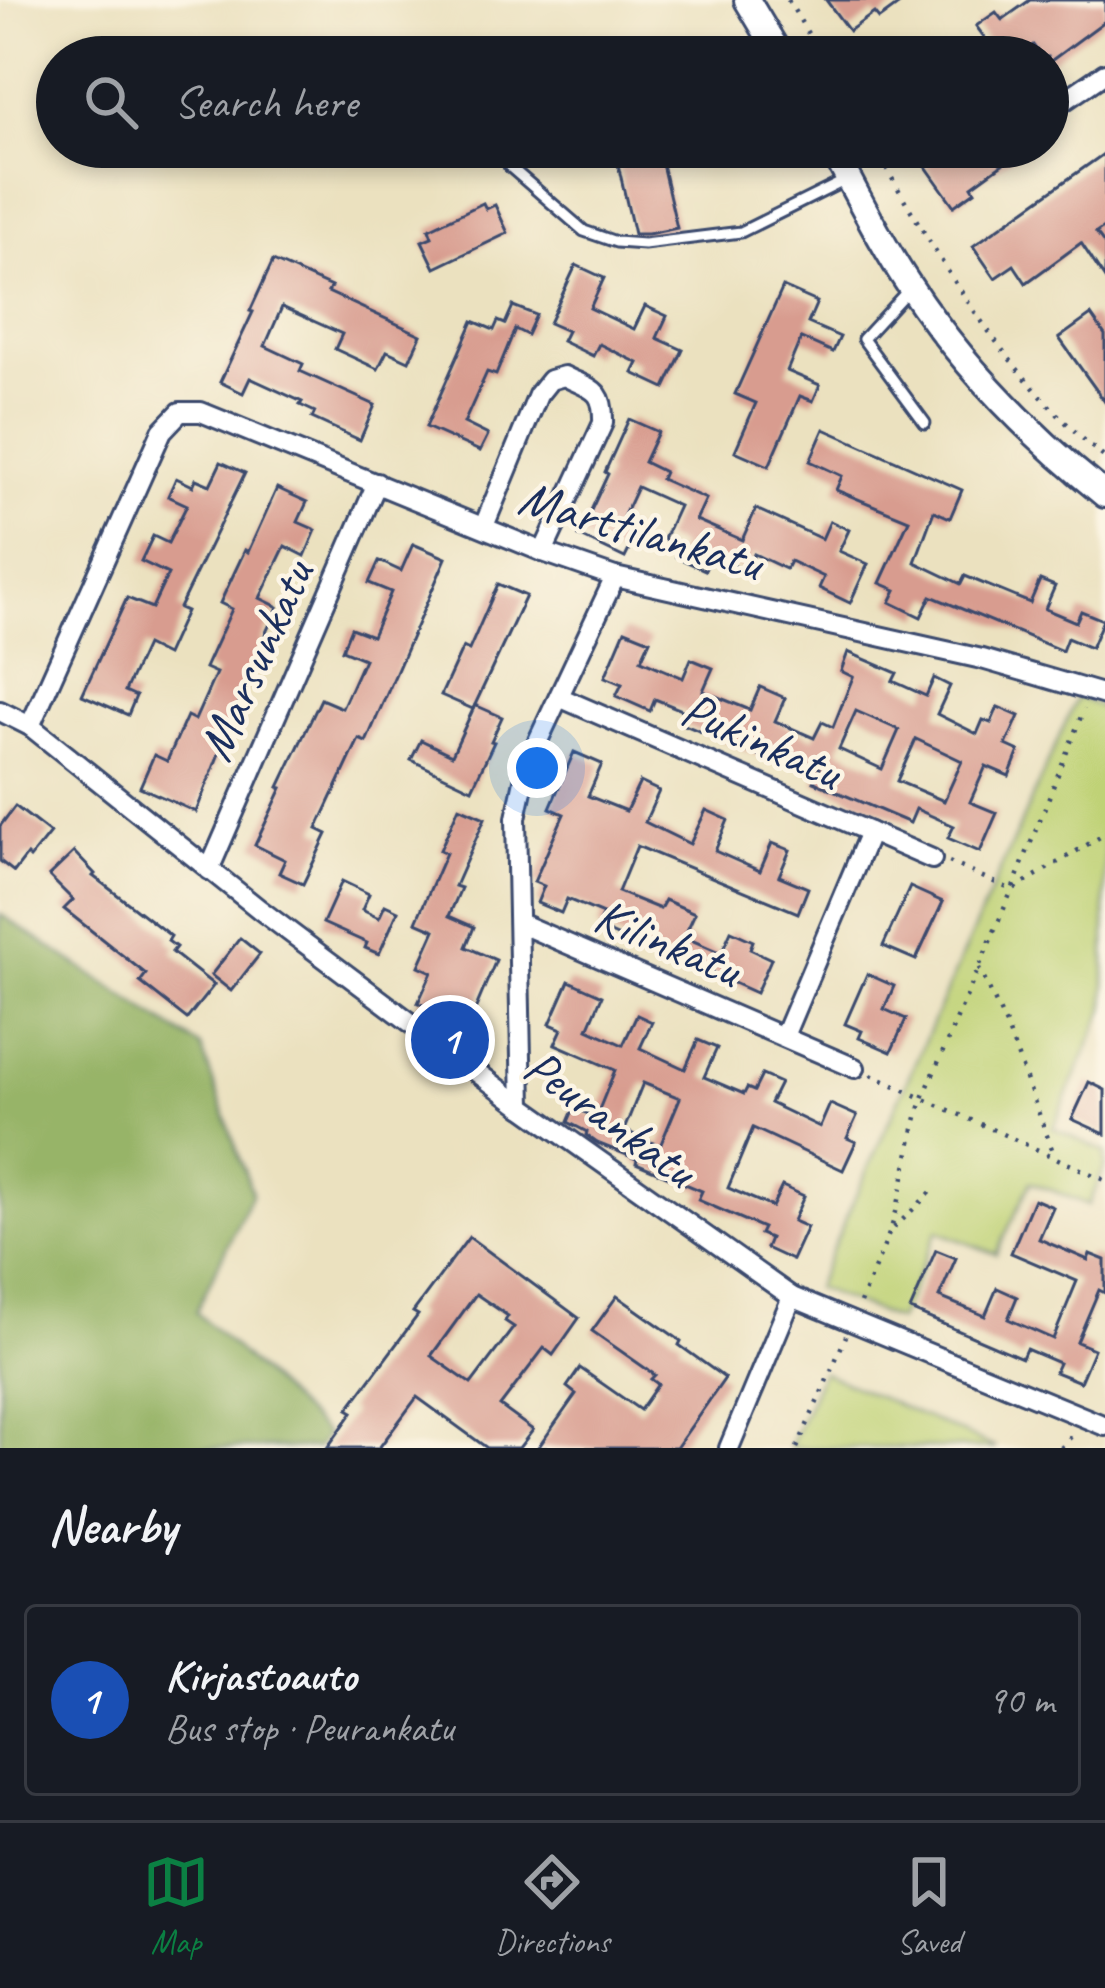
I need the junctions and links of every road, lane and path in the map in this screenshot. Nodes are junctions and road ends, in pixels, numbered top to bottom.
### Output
1 (747, 0) edge
2 (788, 0) edge
3 (768, 36) edge
4 (809, 36) edge
5 (1105, 73) edge
6 (1069, 98) edge
7 (511, 168) edge
8 (843, 168) edge
9 (887, 168) edge
10 (849, 178) junction
11 (910, 288) junction
12 (925, 423) dead end
13 (1105, 458) edge
14 (377, 483) junction
15 (1105, 495) edge
16 (484, 526) junction
17 (543, 552) junction
18 (615, 577) junction
19 (1098, 693) edge
20 (559, 697) junction
21 (0, 711) edge
22 (30, 726) junction
23 (870, 832) junction
24 (1105, 834) edge
25 (932, 859) joint
26 (208, 869) junction
27 (1012, 890) junction
28 (519, 923) junction
29 (979, 968) junction
30 (784, 1036) junction
31 (855, 1068) joint
32 (923, 1098) junction
33 (522, 1106) junction
34 (1054, 1157) junction
35 (1105, 1180) edge
36 (933, 1190) dead end
37 (890, 1232) junction
38 (792, 1297) junction
39 (853, 1321) junction
40 (1105, 1426) edge
41 (729, 1448) edge
42 (797, 1448) edge

1 - 3 street
2 - 4 path
5 - 6 street
7 - 10 lane
8 - 10 street
9 - 13 path
10 - 11 street
11 - 12 lane
11 - 15 street
14 - 16 street, Marttilankatu
14 - 22 street, Marttilankatu
14 - 26 street, Marsunkatu
16 - 17 street, Marttilankatu
16 - 17 street
17 - 18 street, Marttilankatu
18 - 19 street, Marttilankatu
18 - 20 street
19 - 27 path
20 - 23 street, Pukinkatu
20 - 28 street
21 - 22 street, Peurankatu
22 - 26 street, Peurankatu
23 - 25 street, Pukinkatu
23 - 30 street, Kilinkatu
24 - 27 path
25 - 27 path
26 - 33 street, Peurankatu
27 - 29 path
28 - 30 street, Kilinkatu
28 - 33 street
29 - 32 path
29 - 34 path
30 - 31 street, Kilinkatu
31 - 32 path
32 - 34 path
32 - 37 path
33 - 38 street, Peurankatu
34 - 35 path
36 - 37 path
37 - 39 path
38 - 39 street, Peurankatu
38 - 41 street
39 - 40 street, Peurankatu
39 - 42 path

